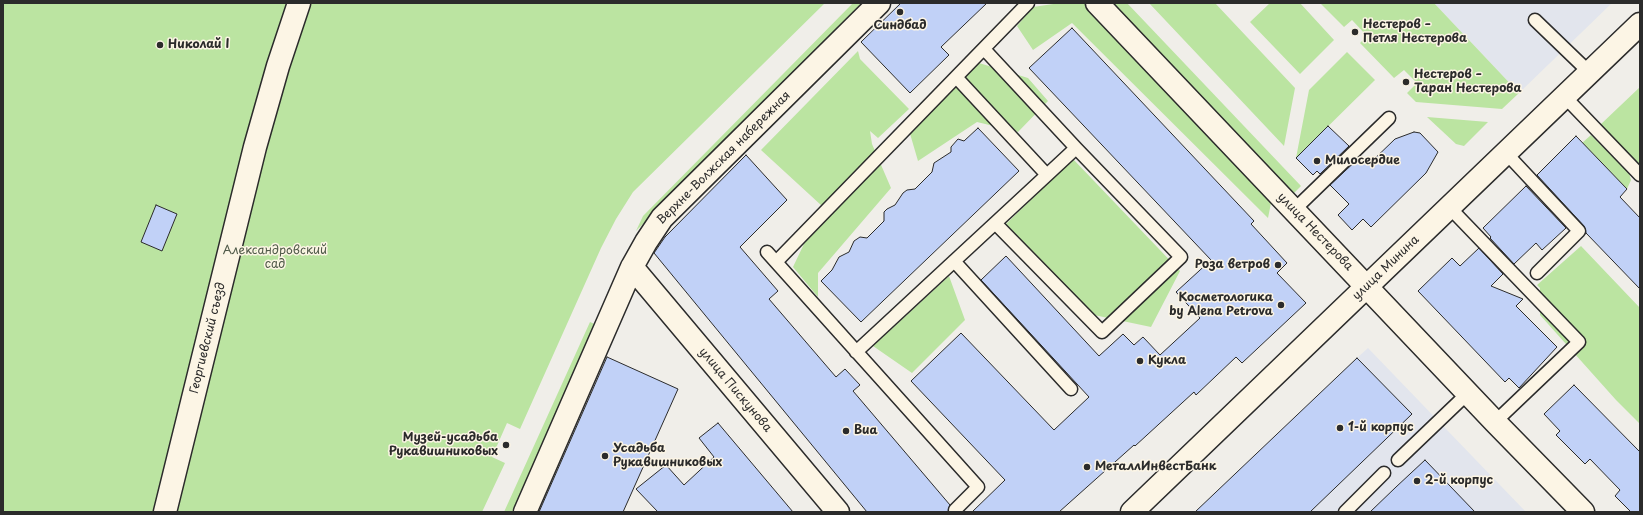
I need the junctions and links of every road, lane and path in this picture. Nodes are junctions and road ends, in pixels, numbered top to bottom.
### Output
1 (299, 3) edge
2 (879, 3) edge
3 (1028, 3) edge
4 (1097, 3) edge
5 (1535, 20) dead end
6 (1640, 24) edge
7 (984, 49) junction
8 (1590, 73) junction
9 (956, 77) junction
10 (1564, 97) junction
11 (1389, 118) dead end
12 (1076, 148) junction
13 (1506, 153) junction
14 (1047, 175) junction
15 (1640, 175) edge
16 (1449, 208) junction
17 (1294, 210) junction
18 (995, 223) junction
19 (767, 252) dead end
20 (777, 261) junction
21 (954, 261) junction
22 (632, 268) junction
23 (1537, 272) dead end
24 (1367, 286) junction
25 (856, 352) junction
26 (1071, 389) dead end
27 (1468, 393) junction
28 (1495, 422) junction
29 (1398, 460) dead end
30 (1384, 474) dead end
31 (955, 510) dead end
32 (165, 512) edge
33 (525, 512) edge
34 (838, 512) edge
35 (1132, 512) edge
36 (1345, 512) edge
37 (1583, 512) edge

1 - 32 street, Георгиевский съезд
2 - 22 street, Верхне-Волжская набережная
3 - 7 lane
4 - 17 street, улица Нестерова
5 - 8 lane
6 - 8 street, улица Минина
7 - 9 lane
7 - 12 lane
8 - 10 street, улица Минина
9 - 14 lane
9 - 20 lane
10 - 13 street, улица Минина
10 - 15 lane
11 - 17 lane
12 - 14 lane
12 - 18 lane
13 - 16 street, улица Минина
13 - 23 lane
14 - 18 lane
16 - 24 street, улица Минина
16 - 28 lane
17 - 24 street, улица Нестерова
18 - 21 lane
19 - 20 lane
20 - 25 lane
21 - 25 lane
21 - 26 lane
22 - 33 street, Верхне-Волжская набережная
22 - 34 street, улица Пискунова
24 - 27 street, улица Нестерова
24 - 35 street, улица Минина
25 - 31 lane
27 - 28 street, улица Нестерова
27 - 29 lane
28 - 37 street, улица Нестерова
30 - 36 lane

